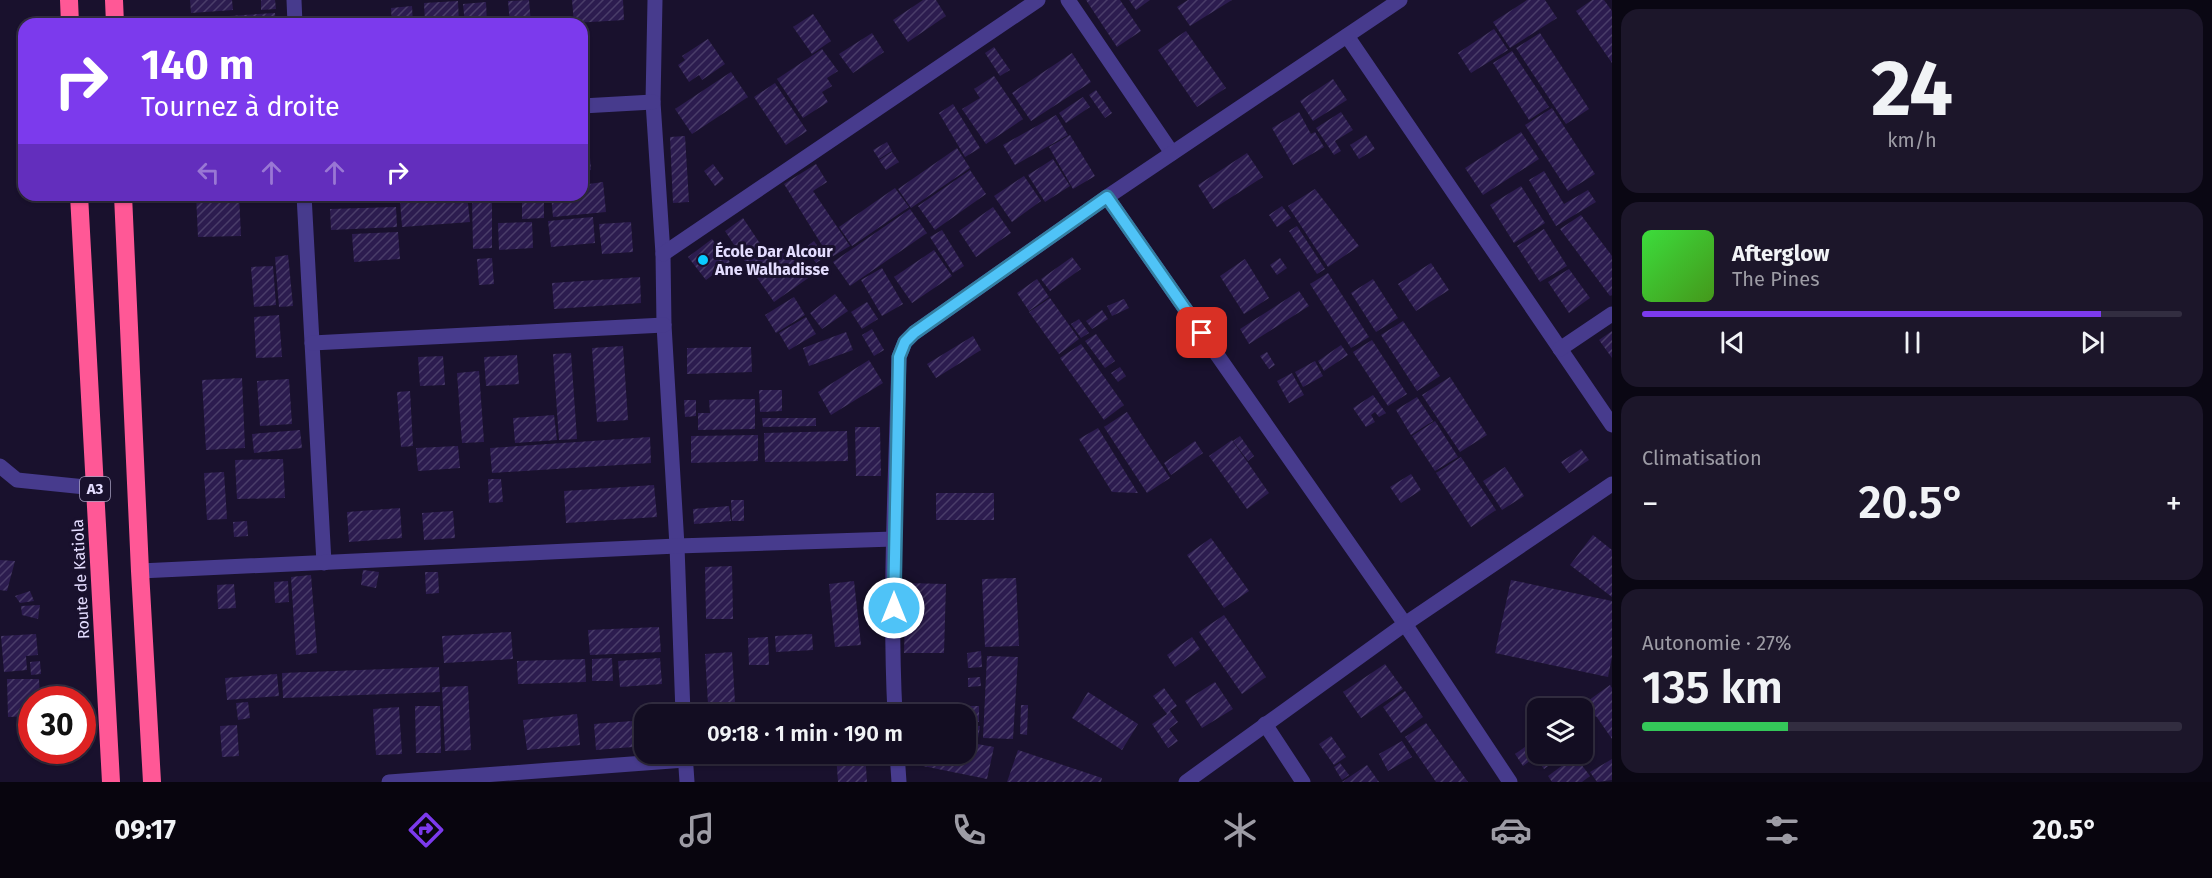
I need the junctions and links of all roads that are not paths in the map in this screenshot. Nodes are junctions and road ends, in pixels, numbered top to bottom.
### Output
1 (69, 0) edge
2 (114, 0) edge
3 (294, 0) edge
4 (655, 0) edge
5 (1038, 0) edge
6 (1068, 0) edge
7 (1400, 0) edge
8 (70, 18) edge
9 (115, 18) edge
10 (295, 18) edge
11 (1347, 36) junction
12 (653, 102) junction
13 (588, 106) edge
14 (1172, 153) junction
15 (1107, 197) junction
16 (79, 201) edge
17 (123, 201) edge
18 (304, 201) edge
19 (663, 254) junction
20 (1612, 314) edge
21 (664, 325) junction
22 (312, 343) junction
23 (1560, 349) junction
24 (1612, 425) edge
25 (0, 466) edge
26 (1612, 484) edge
27 (95, 488) junction
28 (894, 539) junction
29 (677, 546) junction
30 (324, 563) junction
31 (140, 572) junction
32 (1405, 624) junction
33 (683, 704) edge
34 (894, 704) edge
35 (1265, 724) junction
36 (634, 761) edge
37 (686, 764) edge
38 (898, 764) edge
39 (111, 782) edge
40 (152, 782) edge
41 (389, 782) edge
42 (687, 782) edge
43 (899, 782) edge
44 (1186, 782) edge
45 (1303, 782) edge
46 (1510, 782) edge

1 - 8 highway
2 - 9 highway
3 - 10 street
4 - 12 street
5 - 19 street
6 - 14 street
7 - 11 street
11 - 14 street
11 - 23 street
12 - 13 street
12 - 19 street
14 - 15 street
15 - 28 street
15 - 32 street
16 - 27 highway, Route de Katiola / A3
17 - 31 highway
18 - 22 street
19 - 21 street
20 - 23 street
21 - 22 street
21 - 29 street
22 - 30 street
23 - 24 street
25 - 27 street
26 - 32 street
27 - 39 highway, Route de Katiola / A3
28 - 29 street
28 - 34 street
29 - 30 street
29 - 33 street
30 - 31 street
31 - 40 highway
32 - 35 street
32 - 46 street
35 - 44 street
35 - 45 street
36 - 41 street
37 - 42 street
38 - 43 street

